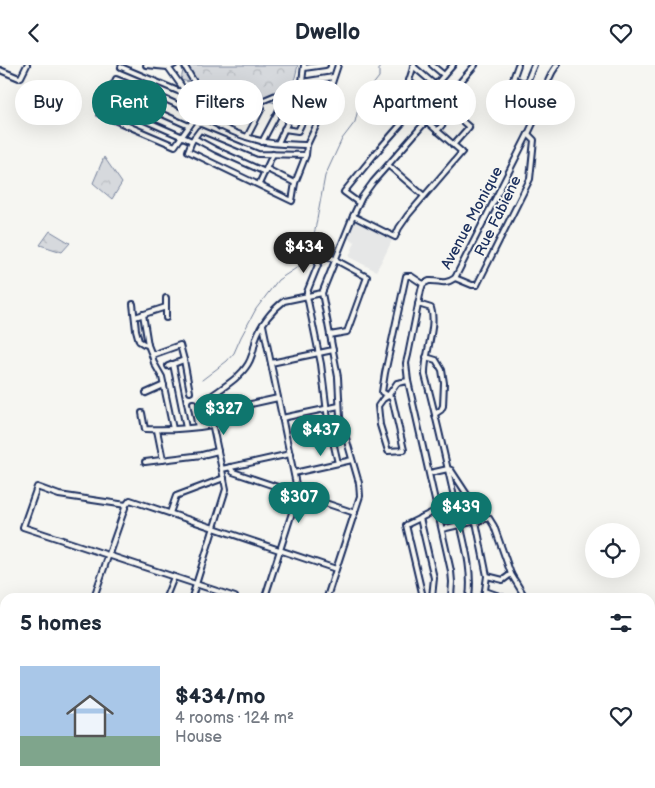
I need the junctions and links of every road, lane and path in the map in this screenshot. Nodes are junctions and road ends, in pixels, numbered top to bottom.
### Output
1 (27, 65) edge
2 (146, 65) edge
3 (174, 65) edge
4 (184, 65) edge
5 (325, 65) edge
6 (338, 65) edge
7 (432, 65) edge
8 (452, 65) edge
9 (475, 65) edge
10 (518, 65) edge
11 (534, 65) edge
12 (557, 65) edge
13 (313, 66) edge
14 (413, 66) edge
15 (121, 67) dead end
16 (127, 67) edge
17 (168, 67) junction
18 (304, 67) edge
19 (0, 70) edge
20 (444, 75) junction
21 (333, 77) junction
22 (177, 80) edge
23 (193, 80) edge
24 (332, 80) edge
25 (409, 80) edge
26 (430, 80) edge
27 (440, 80) edge
28 (462, 80) edge
29 (515, 80) edge
30 (528, 80) edge
31 (549, 80) edge
32 (177, 91) edge
33 (167, 116) edge
34 (273, 121) edge
35 (125, 125) edge
36 (156, 125) edge
37 (216, 125) edge
38 (254, 125) edge
39 (286, 125) edge
40 (301, 125) edge
41 (316, 125) edge
42 (400, 125) edge
43 (422, 125) edge
44 (432, 125) edge
45 (442, 125) edge
46 (467, 125) edge
47 (532, 125) edge
48 (190, 126) joint
49 (220, 127) joint
50 (284, 129) junction
51 (437, 131) junction
52 (528, 134) junction
53 (182, 136) junction
54 (248, 137) junction
55 (193, 139) junction
56 (262, 142) junction
57 (278, 143) junction
58 (307, 145) junction
59 (454, 145) junction
60 (273, 154) junction
61 (306, 155) junction
62 (388, 165) junction
63 (266, 171) junction
64 (296, 183) junction
65 (259, 184) junction
66 (424, 196) junction
67 (359, 203) junction
68 (352, 216) junction
69 (336, 260) junction
70 (455, 278) junction
71 (423, 284) junction
72 (322, 293) junction
73 (307, 296) junction
74 (166, 298) dead end
75 (133, 304) dead end
76 (418, 304) junction
77 (166, 307) junction
78 (144, 314) junction
79 (135, 317) junction
80 (166, 318) dead end
81 (263, 325) junction
82 (330, 335) junction
83 (148, 345) junction
84 (333, 350) junction
85 (319, 353) junction
86 (152, 355) junction
87 (426, 357) junction
88 (184, 360) junction
89 (271, 363) junction
90 (408, 381) junction
91 (164, 385) junction
92 (190, 392) dead end
93 (146, 393) dead end
94 (388, 396) junction
95 (278, 398) junction
96 (193, 403) dead end
97 (339, 406) junction
98 (326, 409) junction
99 (142, 413) dead end
100 (210, 413) junction
101 (435, 414) junction
102 (282, 418) junction
103 (212, 425) junction
104 (198, 427) junction
105 (186, 428) junction
106 (172, 429) junction
107 (157, 430) junction
108 (218, 451) junction
109 (290, 454) junction
110 (163, 460) junction
111 (352, 460) junction
112 (145, 462) dead end
113 (338, 463) junction
114 (230, 467) junction
115 (222, 469) junction
116 (448, 469) junction
117 (294, 473) junction
118 (430, 473) junction
119 (224, 478) junction
120 (298, 494) junction
121 (126, 505) junction
122 (437, 510) junction
123 (170, 513) junction
124 (355, 513) junction
125 (420, 518) junction
126 (477, 521) junction
127 (460, 525) junction
128 (214, 528) junction
129 (442, 529) junction
130 (280, 550) junction
131 (109, 555) junction
132 (336, 569) junction
133 (511, 574) junction
134 (487, 576) junction
135 (174, 577) junction
136 (196, 584) junction
137 (485, 591) joint
138 (96, 593) edge
139 (168, 593) edge
140 (193, 593) edge
141 (223, 593) edge
142 (266, 593) edge
143 (328, 593) edge
144 (422, 593) edge
145 (432, 593) edge
146 (451, 593) edge
147 (470, 593) edge
148 (491, 593) edge
149 (522, 593) edge

1 - 19 street
2 - 17 street
3 - 17 street
4 - 23 street
5 - 13 street
6 - 21 street
7 - 20 street
8 - 20 street
9 - 28 street
10 - 29 street
11 - 30 street
12 - 31 street, Avenue Monique
13 - 18 street
14 - 25 street
14 - 26 street
15 - 16 street
16 - 32 street
17 - 22 street
18 - 21 street
20 - 27 street
21 - 24 street
33 - 48 street
34 - 56 street
35 - 53 street
36 - 53 street
37 - 49 street
38 - 54 street
39 - 50 street
40 - 50 street
41 - 58 street
42 - 67 street
43 - 62 street
44 - 51 street
45 - 51 street
46 - 59 street
47 - 52 street, Avenue Monique
48 - 53 street
49 - 54 street
50 - 57 street
51 - 59 street
52 - 70 street, Avenue Monique
52 - 70 street, Rue Fabiene
53 - 55 street
54 - 56 street
55 - 60 street
55 - 63 street
55 - 65 street
56 - 57 street
57 - 58 street
58 - 61 street
59 - 66 street
60 - 61 street
60 - 63 street
61 - 64 street
62 - 66 street
62 - 67 street
63 - 64 street
63 - 65 street
64 - 65 street
66 - 68 street
67 - 68 street
68 - 69 street
69 - 72 street
69 - 73 street
69 - 82 street
70 - 71 street, Avenue Monique
71 - 76 street
71 - 94 street, Avenue Monique
72 - 73 street
72 - 82 street
73 - 81 street
73 - 85 street
74 - 77 street
75 - 79 street
76 - 87 street
76 - 90 street
77 - 78 street
77 - 80 street
78 - 79 street
78 - 83 street
79 - 83 street
81 - 89 street
81 - 100 street
82 - 84 street
83 - 86 street
84 - 85 street
84 - 97 street
85 - 89 street
85 - 98 street
86 - 88 street
86 - 91 street
87 - 101 street
87 - 101 street
88 - 92 street
88 - 105 street
89 - 95 street
90 - 94 street
90 - 118 street
91 - 93 street
91 - 106 street
94 - 94 street
95 - 100 street
95 - 102 street
96 - 104 street
97 - 98 street
97 - 111 street
98 - 102 street
98 - 113 street
99 - 107 street
100 - 103 street
101 - 116 street
102 - 109 street
103 - 104 street
103 - 108 street
104 - 105 street
105 - 106 street
106 - 107 street
107 - 110 street
108 - 110 street
108 - 115 street
109 - 114 street
109 - 117 street
110 - 112 street
111 - 113 street
111 - 124 street
113 - 117 street
114 - 115 street
114 - 120 street
115 - 119 street
116 - 118 street
116 - 126 street
116 - 127 street
117 - 120 street
118 - 122 street
119 - 123 street
119 - 128 street
120 - 124 street
120 - 130 street
121 - 123 street
121 - 131 street
121 - 131 street
122 - 125 street
122 - 129 street
123 - 128 street
124 - 132 street
125 - 144 street
125 - 145 street
126 - 127 street
126 - 133 street
126 - 134 street
127 - 129 street
127 - 147 street
128 - 130 street
128 - 136 street
129 - 146 street
130 - 132 street
130 - 142 street
131 - 135 street
131 - 138 street
132 - 143 street
133 - 134 street
133 - 149 street
134 - 137 street
135 - 136 street
135 - 139 street
136 - 140 street
136 - 141 street
137 - 148 street

